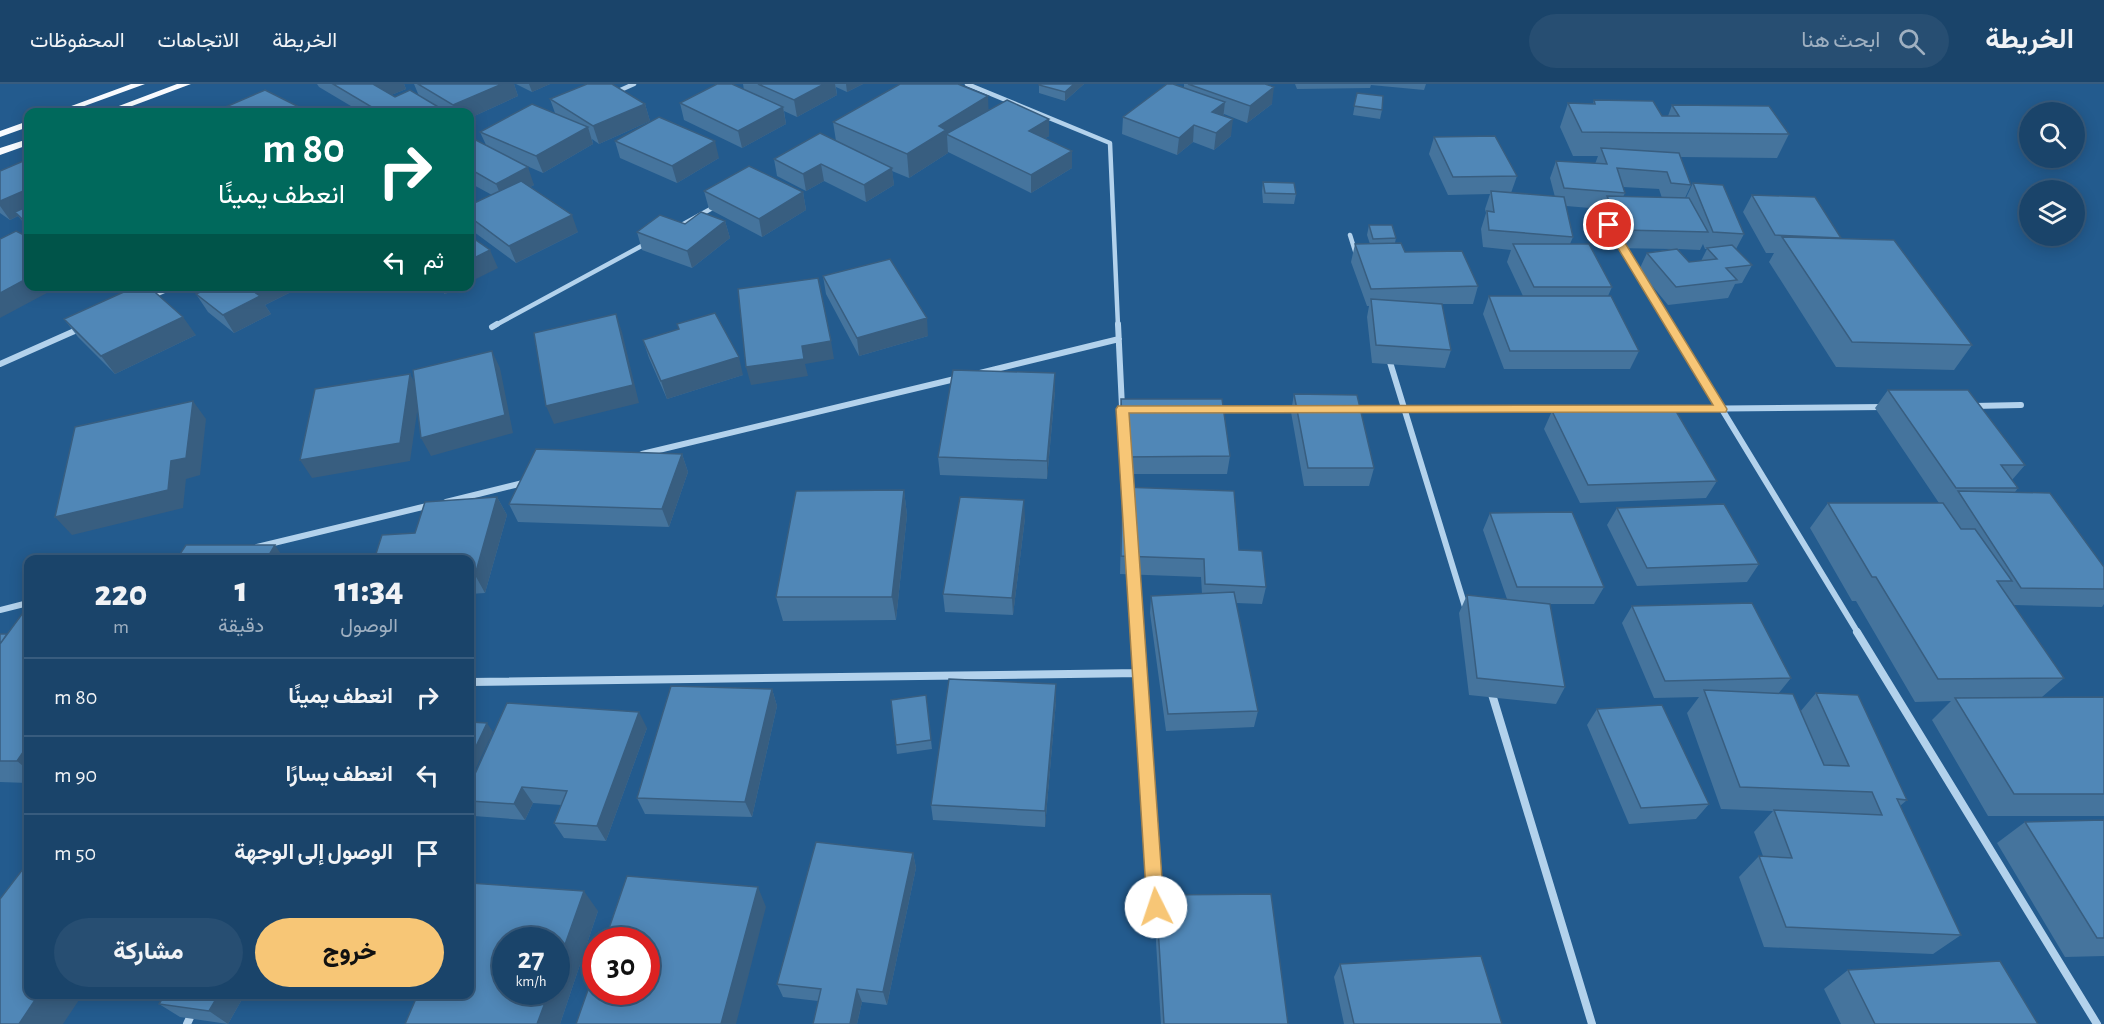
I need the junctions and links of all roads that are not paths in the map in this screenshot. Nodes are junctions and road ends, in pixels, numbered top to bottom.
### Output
1 (140, 84) edge
2 (186, 84) edge
3 (634, 84) edge
4 (967, 84) edge
5 (612, 94) edge
6 (71, 108) edge
7 (119, 108) edge
8 (24, 125) edge
9 (0, 134) edge
10 (24, 143) edge
11 (0, 152) edge
12 (723, 203) edge
13 (670, 231) edge
14 (1350, 235) dead end
15 (1615, 235) edge
16 (650, 242) edge
17 (1357, 257) edge
18 (164, 291) edge
19 (142, 301) edge
20 (88, 325) edge
21 (492, 327) dead end
22 (1119, 339) junction
23 (1388, 355) edge
24 (0, 364) edge
25 (2021, 405) dead end
26 (1964, 406) edge
27 (1894, 407) edge
28 (1122, 409) junction
29 (1134, 409) edge
30 (1205, 409) edge
31 (1311, 409) edge
32 (1346, 409) edge
33 (1405, 409) junction
34 (1604, 409) edge
35 (1663, 409) edge
36 (1721, 409) junction
37 (1123, 421) edge
38 (1125, 455) edge
39 (634, 456) edge
40 (530, 481) edge
41 (1128, 501) edge
42 (426, 506) junction
43 (421, 517) edge
44 (253, 548) edge
45 (1132, 558) edge
46 (24, 604) edge
47 (0, 609) edge
48 (1467, 614) edge
49 (1140, 673) junction
50 (474, 682) edge
51 (1488, 682) edge
52 (1156, 919) edge
53 (196, 1004) edge
54 (187, 1024) edge
55 (1592, 1024) edge
56 (2097, 1024) edge

1 - 6 main road
2 - 7 main road
3 - 5 street
4 - 22 street
8 - 9 main road
10 - 11 main road
12 - 13 street
14 - 17 street
15 - 36 street
16 - 21 street
18 - 19 street
20 - 24 street
22 - 28 street
22 - 39 street
23 - 33 street
25 - 26 street
27 - 36 street
28 - 29 street
28 - 37 street
30 - 31 street
32 - 33 street
33 - 34 street
33 - 48 street
35 - 36 street
36 - 56 street
38 - 41 street
40 - 42 street
42 - 43 street
42 - 44 street
45 - 49 street
46 - 47 street
49 - 50 street
49 - 52 street
51 - 55 street
53 - 54 street

